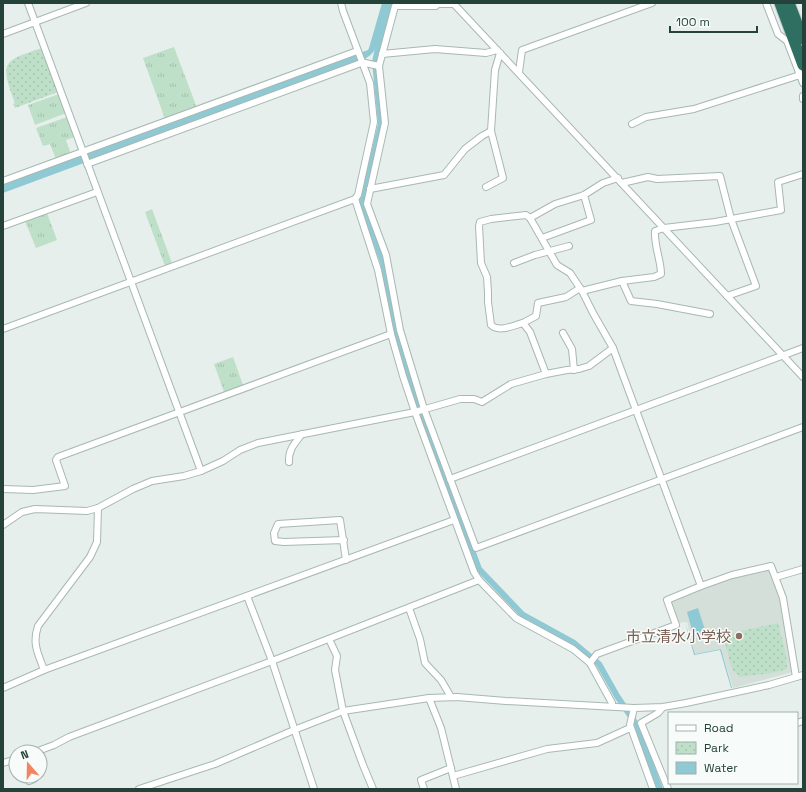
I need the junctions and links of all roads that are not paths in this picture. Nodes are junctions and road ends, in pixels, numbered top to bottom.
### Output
1 (28, 3) edge
2 (86, 3) edge
3 (341, 3) edge
4 (454, 3) edge
5 (652, 3) edge
6 (766, 3) edge
7 (780, 3) edge
8 (789, 3) edge
9 (35, 22) junction
10 (798, 33) edge
11 (3, 34) edge
12 (357, 51) junction
13 (499, 52) junction
14 (382, 54) junction
15 (362, 63) junction
16 (379, 66) junction
17 (801, 70) edge
18 (519, 72) junction
19 (803, 83) edge
20 (803, 96) edge
21 (803, 99) edge
22 (632, 124) dead end
23 (491, 131) junction
24 (82, 152) junction
25 (87, 164) junction
26 (803, 174) edge
27 (620, 180) junction
28 (3, 181) edge
29 (486, 187) dead end
30 (370, 189) junction
31 (97, 192) junction
32 (584, 195) junction
33 (355, 199) junction
34 (530, 218) junction
35 (731, 219) junction
36 (3, 226) edge
37 (664, 228) junction
38 (542, 238) junction
39 (569, 246) dead end
40 (550, 252) junction
41 (514, 263) dead end
42 (131, 281) junction
43 (622, 281) junction
44 (581, 289) junction
45 (727, 296) junction
46 (710, 314) dead end
47 (524, 323) junction
48 (3, 329) edge
49 (563, 333) dead end
50 (391, 334) junction
51 (612, 348) junction
52 (803, 348) edge
53 (782, 355) junction
54 (574, 370) junction
55 (546, 374) junction
56 (803, 378) edge
57 (424, 409) junction
58 (636, 410) junction
59 (179, 412) junction
60 (415, 412) junction
61 (803, 427) edge
62 (302, 434) junction
63 (289, 462) dead end
64 (200, 471) junction
65 (661, 479) junction
66 (450, 480) junction
67 (3, 489) edge
68 (98, 508) junction
69 (454, 520) junction
70 (3, 525) edge
71 (344, 540) junction
72 (346, 560) junction
73 (803, 569) edge
74 (776, 577) junction
75 (479, 580) junction
76 (701, 586) junction
77 (247, 596) junction
78 (409, 608) junction
79 (329, 639) junction
80 (272, 661) junction
81 (591, 663) junction
82 (44, 670) junction
83 (800, 676) edge
84 (3, 688) edge
85 (451, 697) junction
86 (429, 698) junction
87 (612, 703) dead end
88 (663, 707) junction
89 (634, 710) junction
90 (343, 711) junction
91 (630, 728) junction
92 (294, 730) junction
93 (48, 747) edge
94 (451, 768) junction
95 (668, 771) edge
96 (662, 773) junction
97 (453, 776) junction
98 (139, 789) edge
99 (314, 789) edge
100 (373, 789) edge
101 (424, 789) edge
102 (456, 789) edge
103 (653, 789) edge
104 (668, 789) edge

1 - 9 street
2 - 9 street
3 - 12 street
4 - 13 street
4 - 14 street
5 - 18 street
6 - 17 street
7 - 10 highway
8 - 10 highway
9 - 11 street
9 - 24 street
10 - 17 highway
12 - 15 street
12 - 24 street
13 - 14 street
13 - 18 street
13 - 23 street
14 - 16 street
15 - 16 street
15 - 25 street
15 - 33 street
16 - 30 street
17 - 19 street
17 - 22 street
18 - 27 street
20 - 21 street
23 - 29 street
23 - 30 street
24 - 25 street
24 - 28 street
25 - 31 street
26 - 35 street
27 - 32 street
27 - 35 street
27 - 37 street
30 - 57 street
31 - 36 street
31 - 42 street
32 - 34 street
32 - 38 street
33 - 42 street
33 - 50 street
34 - 38 street
34 - 47 street
35 - 37 street
35 - 45 street
37 - 43 street
37 - 45 street
38 - 40 street
39 - 40 street
40 - 41 street
40 - 44 street
42 - 48 street
42 - 59 street
43 - 44 street
43 - 46 street
44 - 47 street
44 - 51 street
45 - 53 street
47 - 55 street
49 - 54 street
50 - 59 street
50 - 60 street
51 - 54 street
51 - 58 street
52 - 53 street
53 - 56 street
53 - 58 street
54 - 55 street
55 - 57 street
57 - 60 street
57 - 66 street
58 - 65 street
58 - 66 street
59 - 64 street
59 - 67 street
60 - 62 street
60 - 69 street
61 - 65 street
62 - 63 street
62 - 64 street
64 - 68 street
65 - 66 street
65 - 76 street
68 - 70 street
68 - 82 street
69 - 72 street
69 - 75 street
71 - 71 street
71 - 72 street
72 - 77 street
73 - 74 street
74 - 76 street
74 - 83 street
75 - 78 street
75 - 81 street
76 - 81 street
77 - 80 street
77 - 82 street
78 - 79 street
78 - 85 street
79 - 80 street
79 - 90 street
80 - 92 street
80 - 93 street
81 - 87 street
82 - 84 street
83 - 88 street
85 - 86 street
85 - 89 street
86 - 90 street
86 - 94 street
88 - 89 street
88 - 96 street
89 - 91 street
90 - 92 street
90 - 100 street
91 - 97 street
91 - 103 street
92 - 98 street
92 - 99 street
94 - 97 street
94 - 101 street
95 - 96 street
96 - 104 street
97 - 102 street

